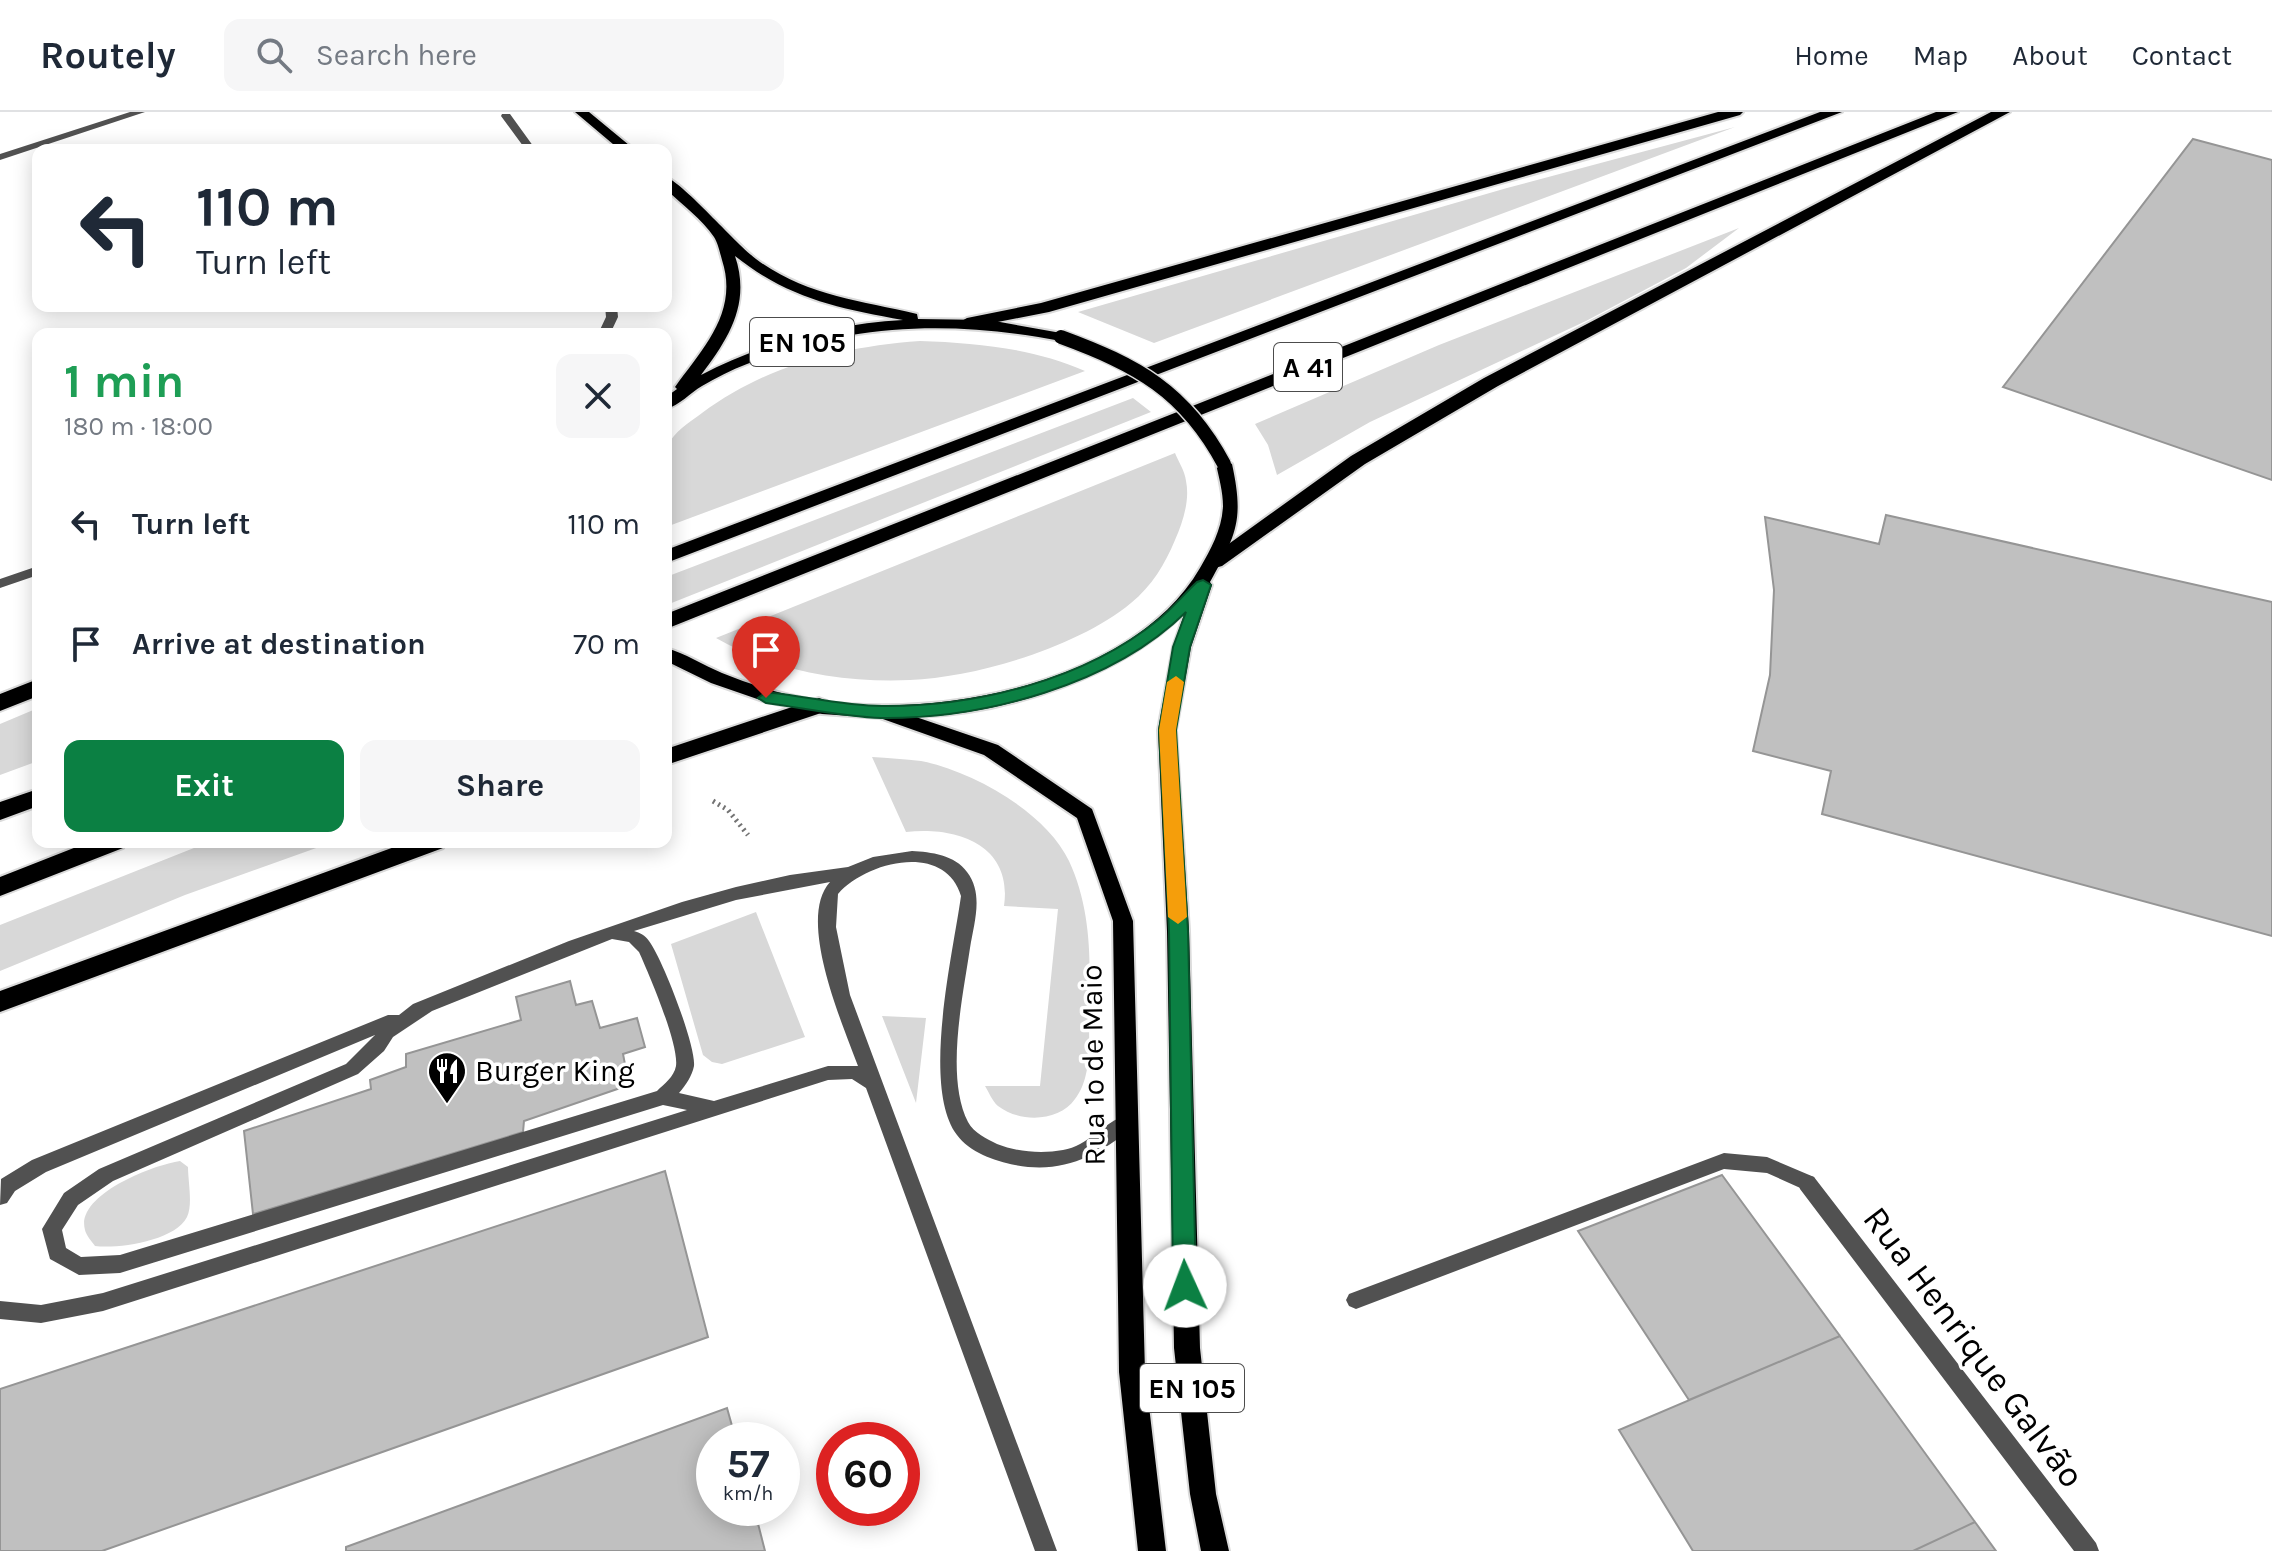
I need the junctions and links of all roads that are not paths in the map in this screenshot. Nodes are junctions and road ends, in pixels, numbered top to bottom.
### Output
1 (140, 112) edge
2 (581, 112) edge
3 (1735, 112) edge
4 (1834, 112) edge
5 (1950, 112) edge
6 (2002, 112) edge
7 (506, 116) dead end
8 (40, 144) edge
9 (527, 144) edge
10 (621, 144) edge
11 (32, 147) edge
12 (0, 157) edge
13 (672, 187) edge
14 (721, 237) junction
15 (939, 322) junction
16 (967, 323) junction
17 (672, 399) edge
18 (672, 399) edge
19 (672, 555) edge
20 (1215, 561) junction
21 (32, 572) edge
22 (0, 584) edge
23 (1203, 585) junction
24 (672, 620) edge
25 (672, 657) edge
26 (32, 690) edge
27 (0, 703) edge
28 (819, 706) junction
29 (881, 712) junction
30 (672, 755) edge
31 (32, 799) edge
32 (0, 811) edge
33 (99, 848) edge
34 (418, 848) edge
35 (846, 873) junction
36 (0, 887) edge
37 (612, 932) junction
38 (0, 1002) edge
39 (426, 1006) junction
40 (685, 1060) junction
41 (873, 1083) junction
42 (663, 1097) junction
43 (689, 1103) junction
44 (714, 1109) junction
45 (666, 1123) junction
46 (1126, 1123) junction
47 (0, 1197) edge
48 (1356, 1300) dead end
49 (0, 1310) edge
50 (1046, 1551) edge
51 (1152, 1551) edge
52 (1215, 1551) edge
53 (2088, 1551) edge

1 - 8 street
2 - 10 main road
3 - 16 highway
4 - 19 highway, A 41
5 - 24 highway, A 41
6 - 20 highway
7 - 9 street
11 - 12 street
13 - 14 main road, EN 105
14 - 15 main road, EN 105
14 - 17 main road, EN 105
15 - 16 main road, EN 105
15 - 18 main road, EN 105
16 - 20 main road, EN 105, bridge
20 - 23 main road, EN 105
21 - 22 street
23 - 29 main road, EN 105
23 - 52 main road, EN 105
25 - 28 main road, EN 105
26 - 27 highway
28 - 29 main road, EN 105
28 - 30 highway
29 - 46 main road, Rua 1º de Maio / EN 105
31 - 32 highway
33 - 36 highway
34 - 38 highway
35 - 37 street
35 - 41 street
35 - 46 street
37 - 39 street
37 - 40 street
39 - 42 street
39 - 47 street
40 - 42 street
40 - 43 street
41 - 44 street
41 - 50 street
42 - 43 street
43 - 44 street
43 - 45 street
44 - 45 street
45 - 49 street
46 - 51 main road, Rua 1º de Maio / EN 105
48 - 53 street, Rua Henrique Galvão

